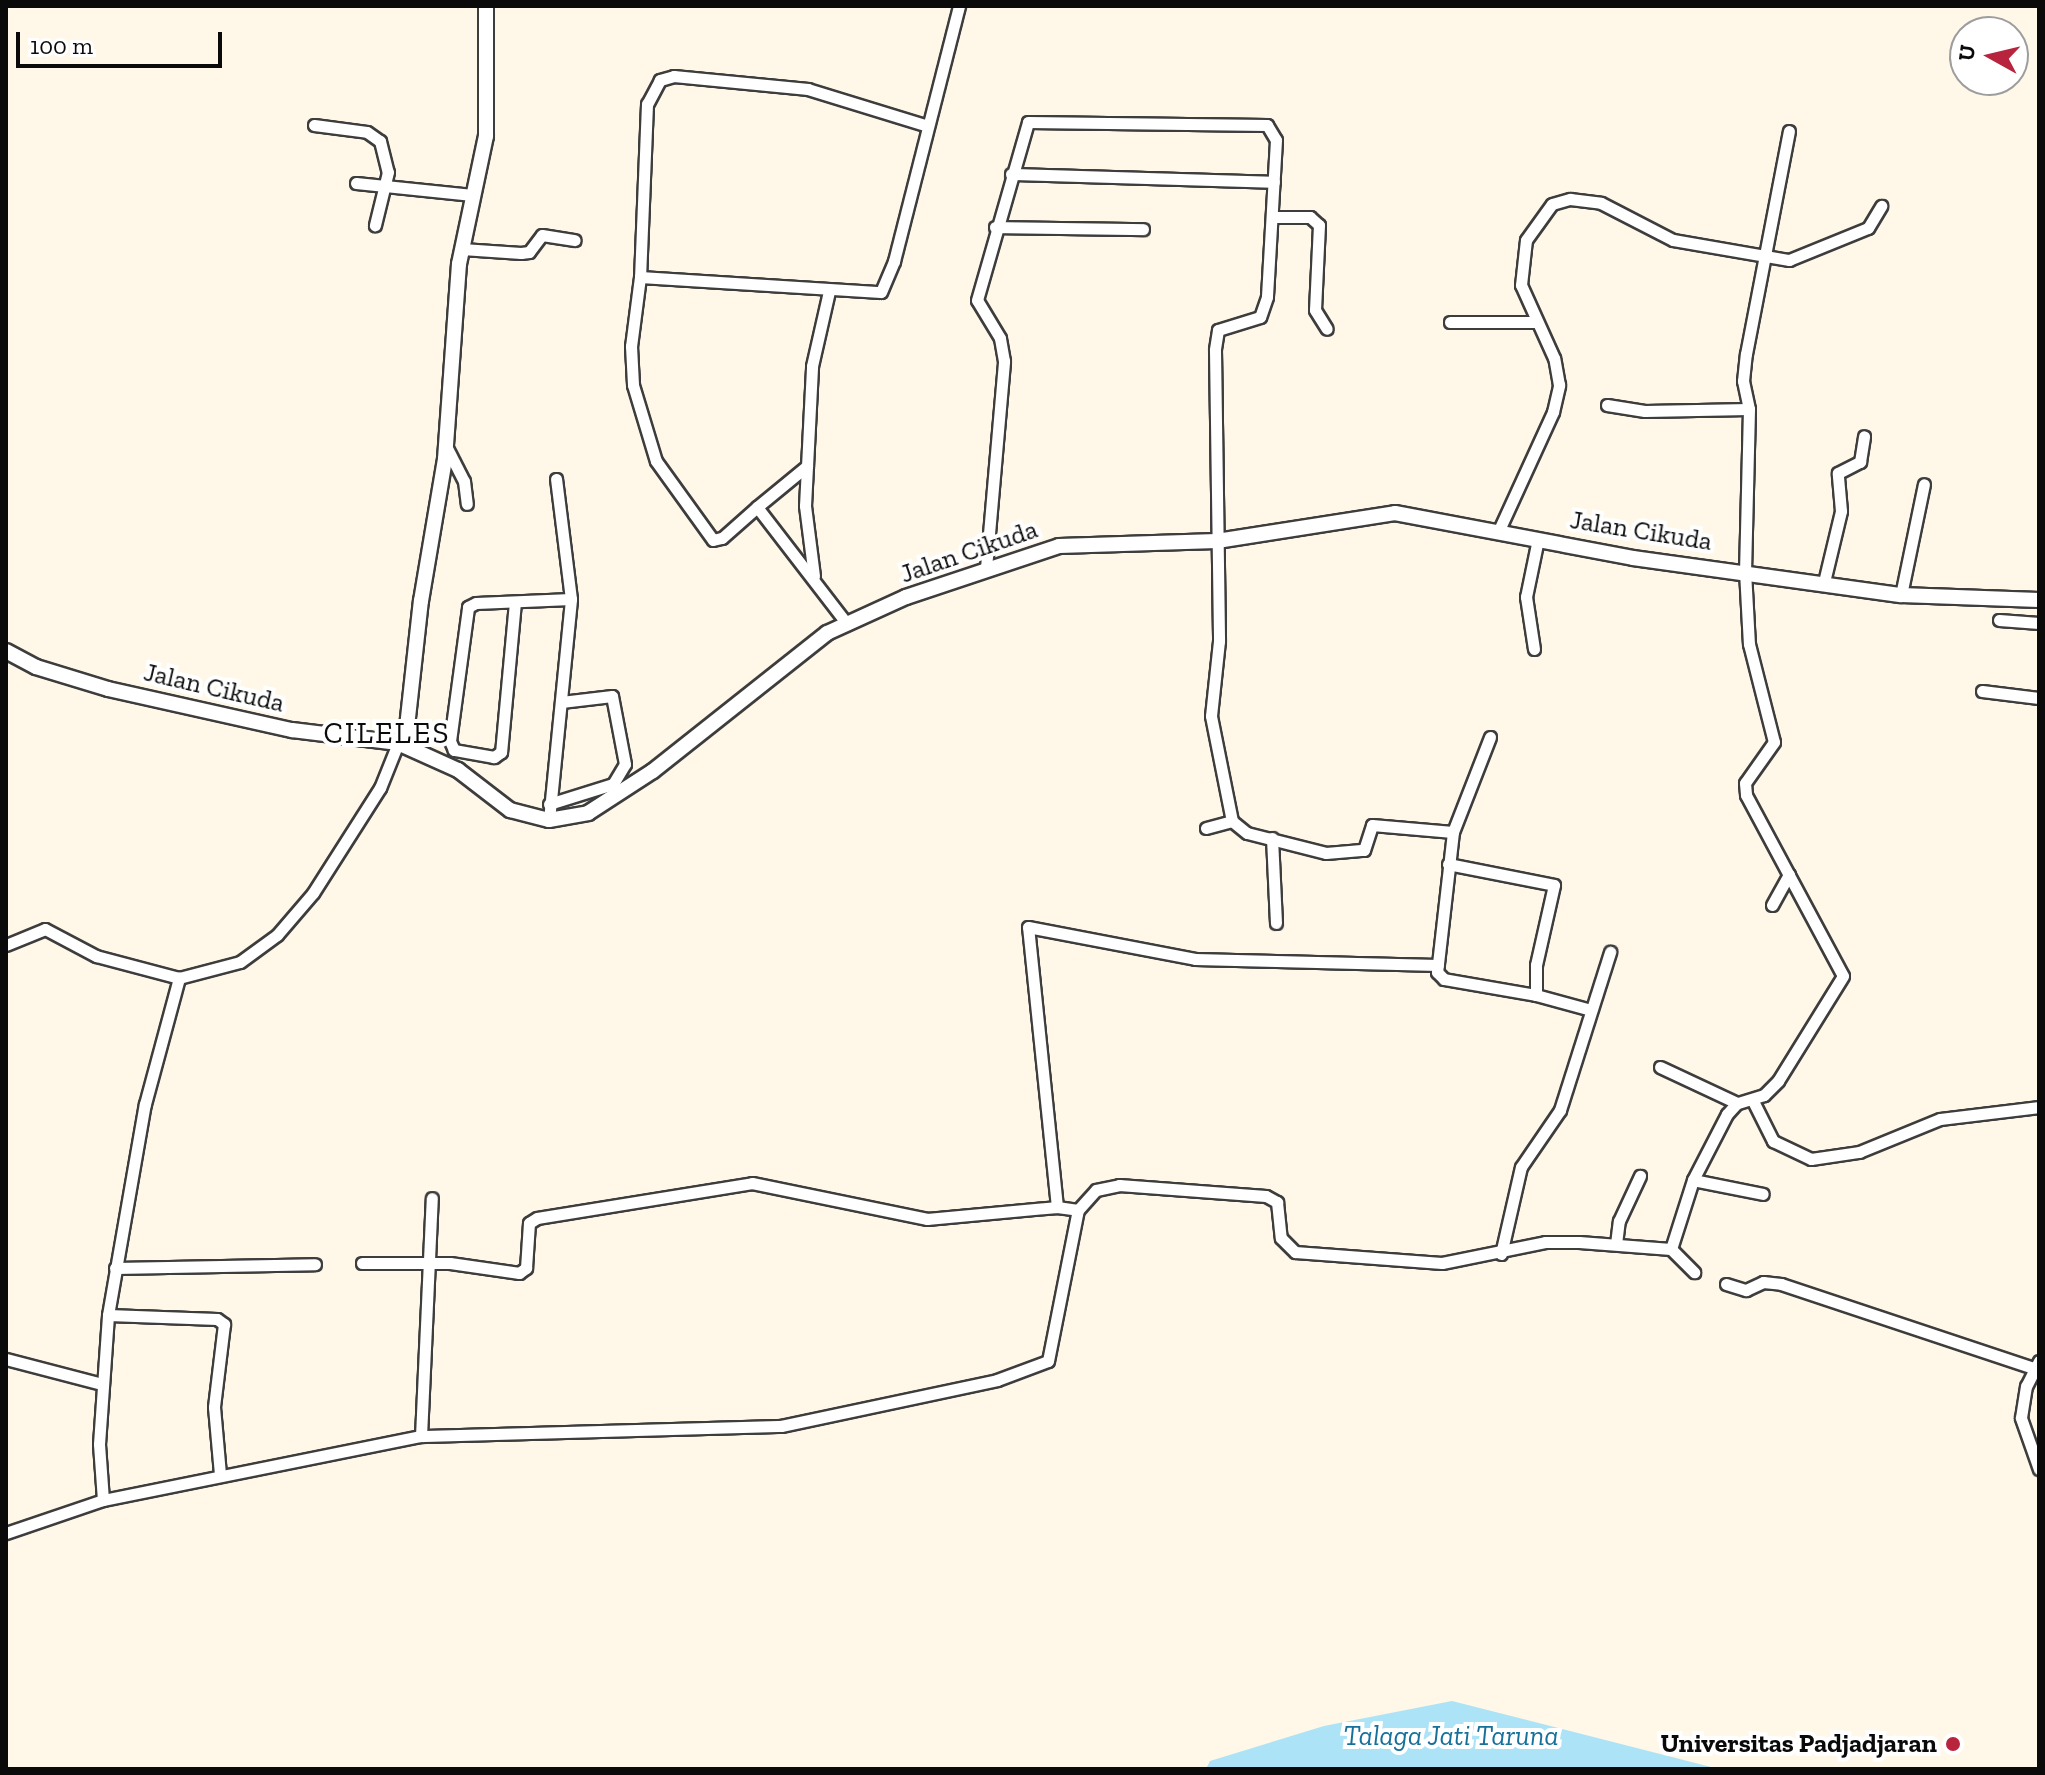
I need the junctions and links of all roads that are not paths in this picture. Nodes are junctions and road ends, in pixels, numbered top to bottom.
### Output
1 (486, 6) edge
2 (959, 6) edge
3 (314, 125) dead end
4 (928, 126) junction
5 (1789, 131) dead end
6 (1011, 174) junction
7 (1274, 182) junction
8 (356, 183) dead end
9 (384, 186) junction
10 (472, 195) junction
11 (1881, 206) dead end
12 (1272, 217) junction
13 (375, 225) dead end
14 (995, 227) junction
15 (1143, 229) dead end
16 (575, 240) dead end
17 (462, 249) junction
18 (1763, 256) junction
19 (640, 277) junction
20 (829, 291) junction
21 (1450, 322) dead end
22 (1537, 322) junction
23 (1327, 329) dead end
24 (1607, 405) dead end
25 (1749, 409) junction
26 (1864, 436) dead end
27 (446, 446) junction
28 (807, 466) junction
29 (556, 479) dead end
30 (1924, 484) dead end
31 (467, 504) dead end
32 (757, 507) junction
33 (1499, 530) junction
34 (1538, 539) junction
35 (1217, 541) junction
36 (986, 568) junction
37 (1745, 571) junction
38 (814, 577) junction
39 (1824, 582) junction
40 (1901, 595) junction
41 (571, 599) junction
42 (2039, 600) edge
43 (515, 602) junction
44 (1999, 620) dead end
45 (2039, 623) edge
46 (847, 624) junction
47 (1534, 649) dead end
48 (6, 651) edge
49 (1982, 691) dead end
50 (2039, 698) edge
51 (561, 702) junction
52 (1490, 737) dead end
53 (402, 744) junction
54 (549, 804) junction
55 (549, 820) junction
56 (1232, 821) junction
57 (1206, 828) dead end
58 (1453, 832) junction
59 (1272, 838) junction
60 (1448, 864) junction
61 (1789, 874) junction
62 (1772, 905) dead end
63 (1276, 923) dead end
64 (6, 945) edge
65 (1610, 952) dead end
66 (1438, 965) junction
67 (179, 978) junction
68 (1536, 995) junction
69 (1591, 1010) junction
70 (1660, 1067) dead end
71 (1753, 1101) junction
72 (1737, 1103) junction
73 (2039, 1107) edge
74 (1640, 1176) dead end
75 (1693, 1180) junction
76 (1763, 1194) dead end
77 (432, 1198) dead end
78 (1057, 1207) junction
79 (1078, 1210) junction
80 (1616, 1244) junction
81 (1671, 1249) junction
82 (1501, 1254) junction
83 (362, 1263) dead end
84 (315, 1264) dead end
85 (429, 1264) junction
86 (115, 1268) junction
87 (1694, 1272) dead end
88 (1726, 1284) dead end
89 (108, 1315) junction
90 (6, 1359) edge
91 (2036, 1365) edge
92 (102, 1384) junction
93 (421, 1436) junction
94 (2039, 1469) edge
95 (220, 1474) junction
96 (103, 1500) junction
97 (6, 1533) edge

1 - 10 street
2 - 4 street
3 - 9 street
4 - 19 street
4 - 20 street
5 - 18 street
6 - 7 street
6 - 7 street
6 - 14 street
7 - 12 street
8 - 9 street
9 - 10 street
9 - 13 street
10 - 17 street
11 - 18 street
12 - 23 street
12 - 35 street
14 - 15 street
14 - 36 street
16 - 17 street
17 - 27 street
18 - 22 street
18 - 25 street
19 - 20 street
19 - 32 street
20 - 28 street
21 - 22 street
22 - 33 street
24 - 25 street
25 - 37 street
26 - 39 street
27 - 31 street
27 - 53 street
28 - 32 street
28 - 38 street
29 - 41 street
30 - 40 street
32 - 38 street
33 - 34 street, Jalan Cikuda
33 - 35 street, Jalan Cikuda
34 - 37 street, Jalan Cikuda
34 - 47 street
35 - 36 street, Jalan Cikuda
35 - 56 street
36 - 46 street, Jalan Cikuda
37 - 39 street, Jalan Cikuda
37 - 61 street
38 - 46 street
39 - 40 street, Jalan Cikuda
40 - 42 street, Jalan Cikuda
41 - 43 street
41 - 51 street
43 - 43 street
44 - 45 street
46 - 55 street, Jalan Cikuda
48 - 53 street, Jalan Cikuda
49 - 50 street
51 - 54 street
51 - 54 street
52 - 58 street
53 - 55 street, Jalan Cikuda
53 - 67 street
54 - 55 street
56 - 57 street
56 - 59 street
58 - 59 street
58 - 60 street
59 - 63 street
60 - 66 street
60 - 68 street
61 - 62 street
61 - 71 street
64 - 67 street
65 - 69 street
66 - 68 street
66 - 78 street
67 - 86 street
68 - 69 street
69 - 82 street
70 - 72 street
71 - 72 street
71 - 73 street
72 - 75 street
74 - 80 street
75 - 76 street
75 - 81 street
77 - 85 street
78 - 79 street
78 - 85 street
79 - 82 street
79 - 93 street
80 - 81 street
80 - 82 street
81 - 87 street
83 - 85 street
84 - 86 street
85 - 93 street
86 - 89 street
88 - 91 street
89 - 92 street
89 - 95 street
90 - 92 street
91 - 94 street
92 - 96 street
93 - 95 street
95 - 96 street
96 - 97 street

